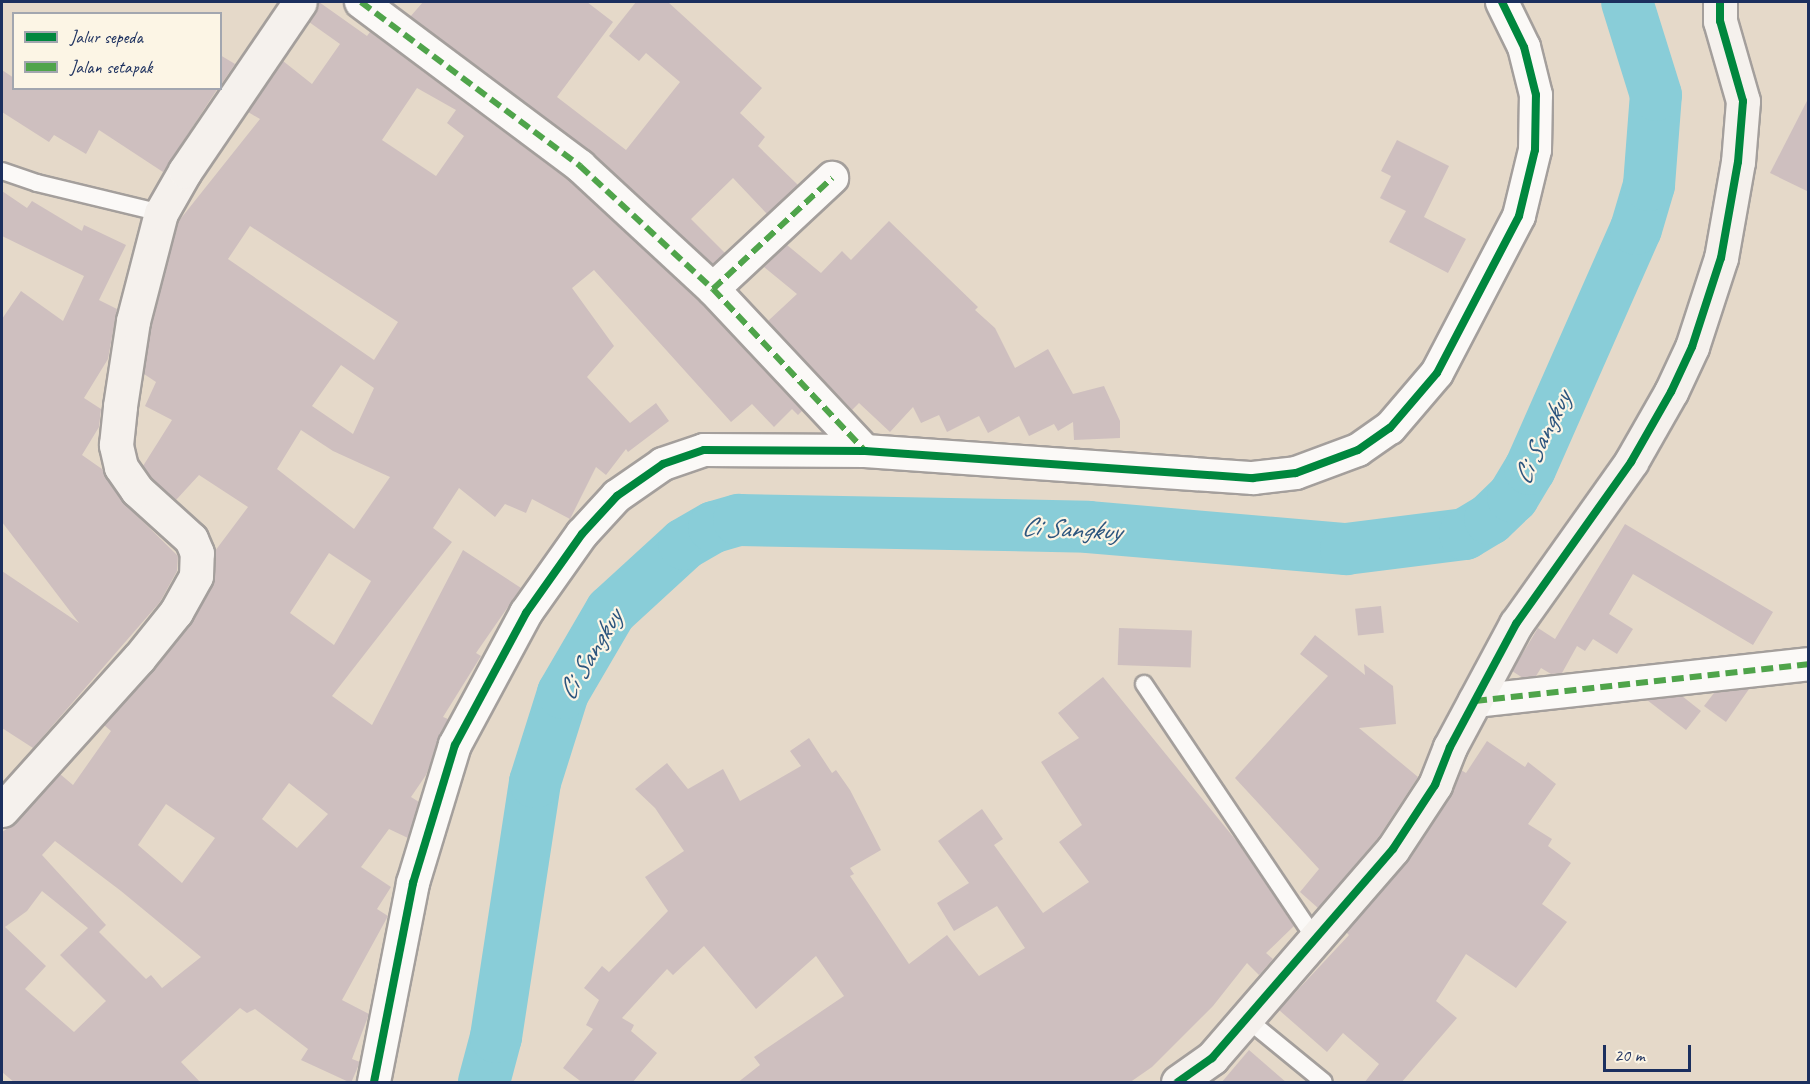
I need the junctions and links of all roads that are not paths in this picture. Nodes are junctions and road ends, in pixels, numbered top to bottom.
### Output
1 (361, 2) edge
2 (1502, 2) edge
3 (1720, 2) edge
4 (296, 3) edge
5 (2, 171) edge
6 (832, 178) dead end
7 (161, 213) junction
8 (713, 289) junction
9 (865, 451) junction
10 (1809, 664) edge
11 (1144, 684) dead end
12 (1475, 700) junction
13 (2, 810) edge
14 (1317, 941) junction
15 (1247, 1019) junction
16 (374, 1083) edge
17 (1178, 1083) edge
18 (1324, 1083) edge

1 - 8 street
2 - 9 street
3 - 12 street
4 - 7 street
5 - 7 lane
6 - 8 street
7 - 13 street
8 - 9 street
9 - 16 street
10 - 12 street
11 - 14 lane
12 - 14 street
14 - 15 street
15 - 17 street
15 - 18 lane

